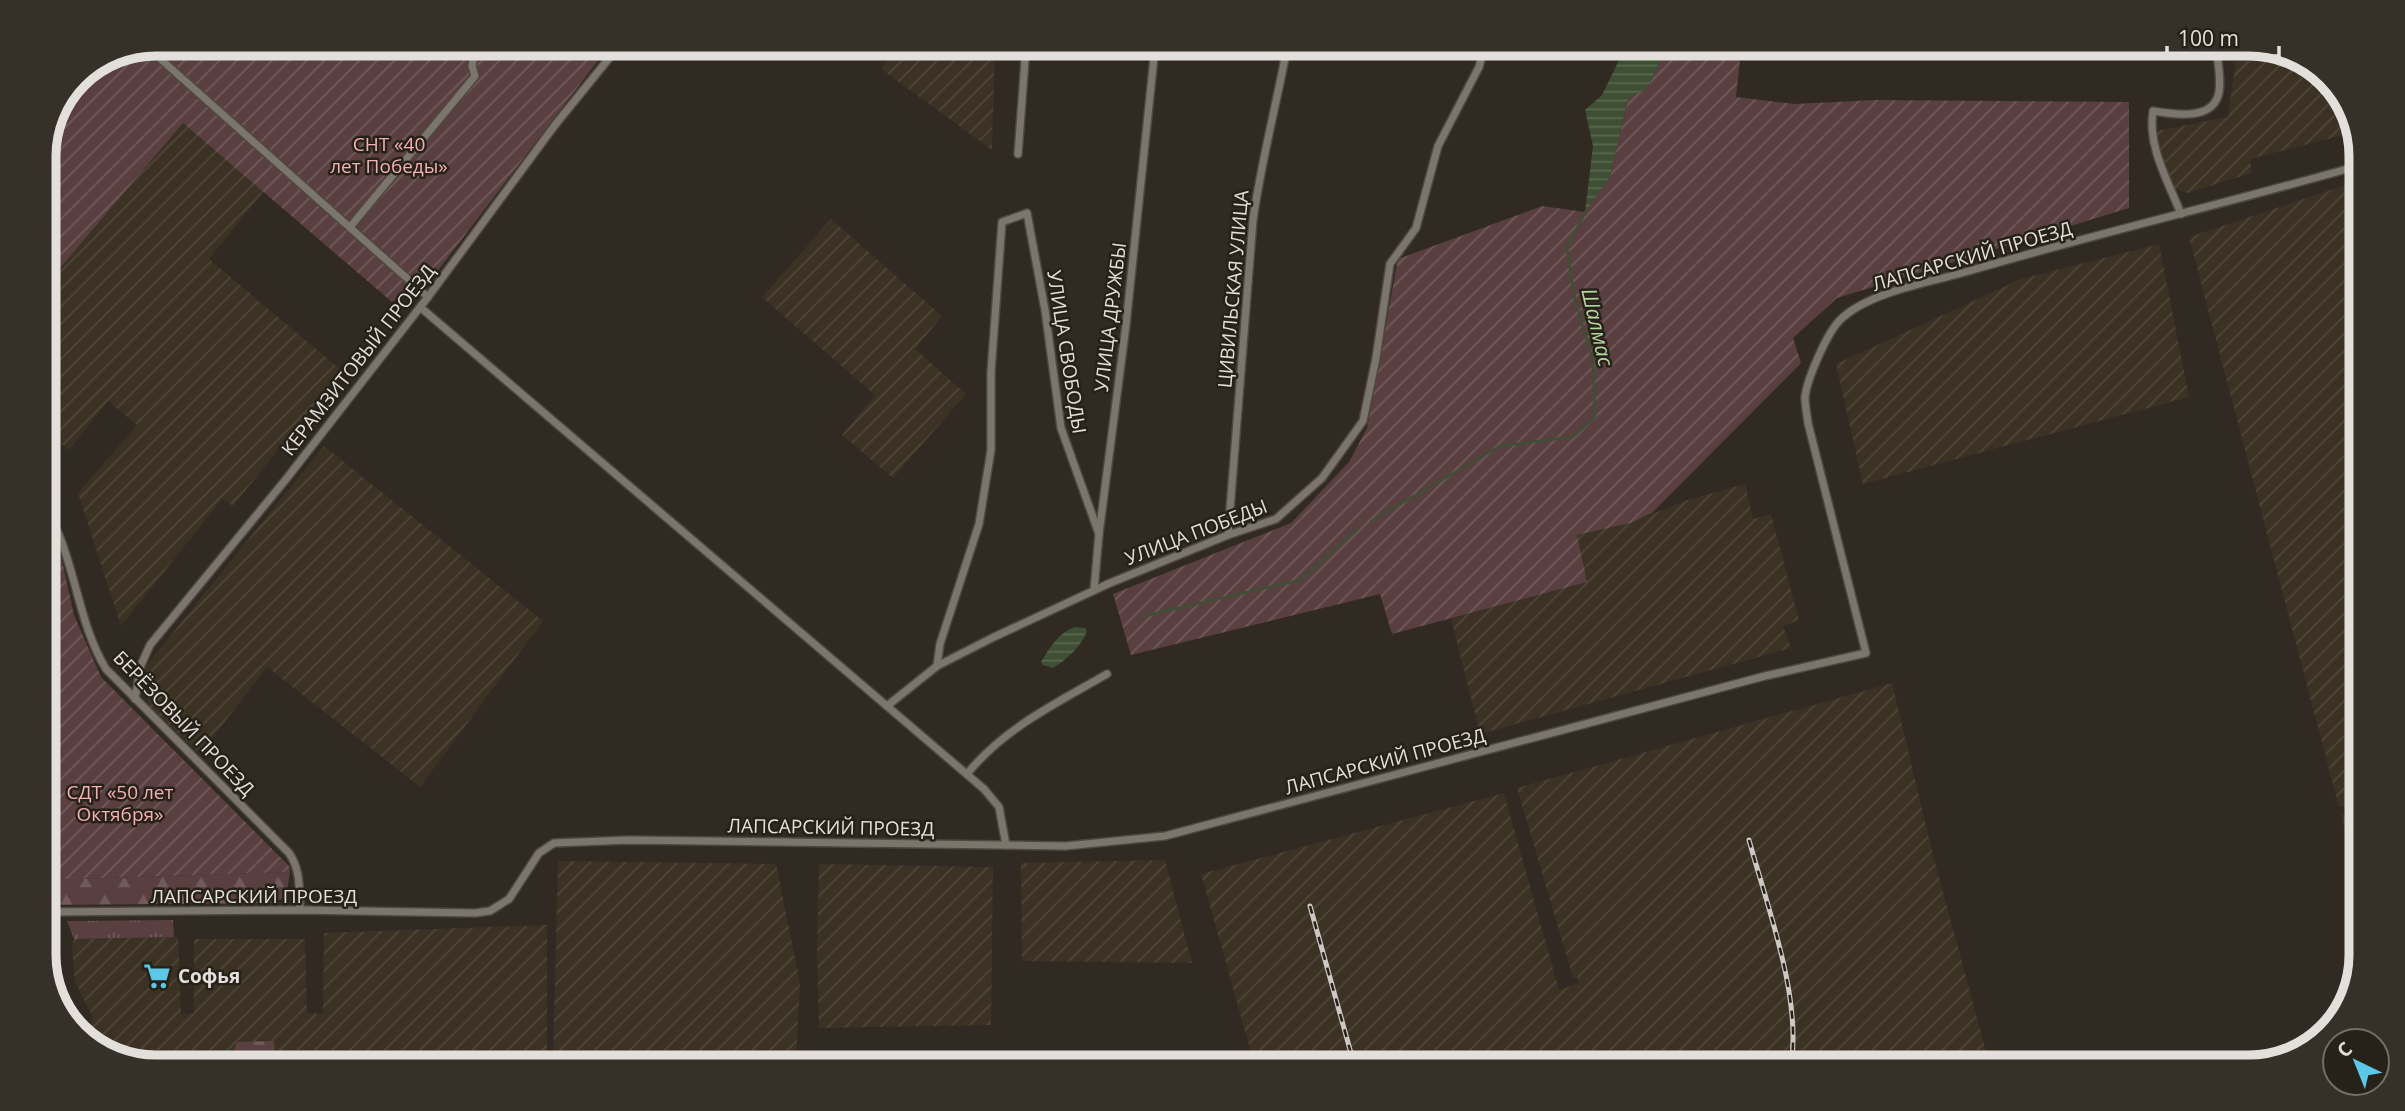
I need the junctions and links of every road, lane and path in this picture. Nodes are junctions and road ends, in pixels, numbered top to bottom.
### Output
1 (157, 56) edge
2 (474, 56) edge
3 (611, 56) edge
4 (1025, 56) edge
5 (1154, 56) edge
6 (1286, 56) edge
7 (1482, 56) edge
8 (2217, 56) edge
9 (1018, 153) dead end
10 (2349, 167) edge
11 (2181, 214) junction
12 (350, 227) junction
13 (428, 297) junction
14 (420, 307) junction
15 (56, 530) edge
16 (1099, 534) junction
17 (1228, 535) junction
18 (1094, 590) junction
19 (937, 666) junction
20 (1107, 674) dead end
21 (135, 699) junction
22 (887, 706) junction
23 (967, 774) junction
24 (1006, 845) junction
25 (300, 910) junction
26 (56, 912) edge

1 - 12 street
2 - 12 street
3 - 13 street, КЕРАМЗИТОВЫЙ ПРОЕЗД
4 - 9 street
5 - 16 street, УЛИЦА ДРУЖБЫ
6 - 17 street, ЦИВИЛЬСКАЯ УЛИЦА
7 - 17 street, УЛИЦА ПОБЕДЫ
8 - 11 street
10 - 11 street, ЛАПСАРСКИЙ ПРОЕЗД
11 - 24 street, ЛАПСАРСКИЙ ПРОЕЗД
12 - 13 street
13 - 14 street, КЕРАМЗИТОВЫЙ ПРОЕЗД
14 - 21 street, КЕРАМЗИТОВЫЙ ПРОЕЗД
14 - 22 street
15 - 21 street, БЕРЁЗОВЫЙ ПРОЕЗД
16 - 18 street, УЛИЦА ДРУЖБЫ
16 - 19 street, УЛИЦА СВОБОДЫ
17 - 18 street, УЛИЦА ПОБЕДЫ
18 - 19 street, УЛИЦА ПОБЕДЫ
19 - 22 street, УЛИЦА ПОБЕДЫ
20 - 23 street
21 - 25 street, БЕРЁЗОВЫЙ ПРОЕЗД
22 - 23 street
23 - 24 street
24 - 25 street, ЛАПСАРСКИЙ ПРОЕЗД
25 - 26 street, ЛАПСАРСКИЙ ПРОЕЗД

